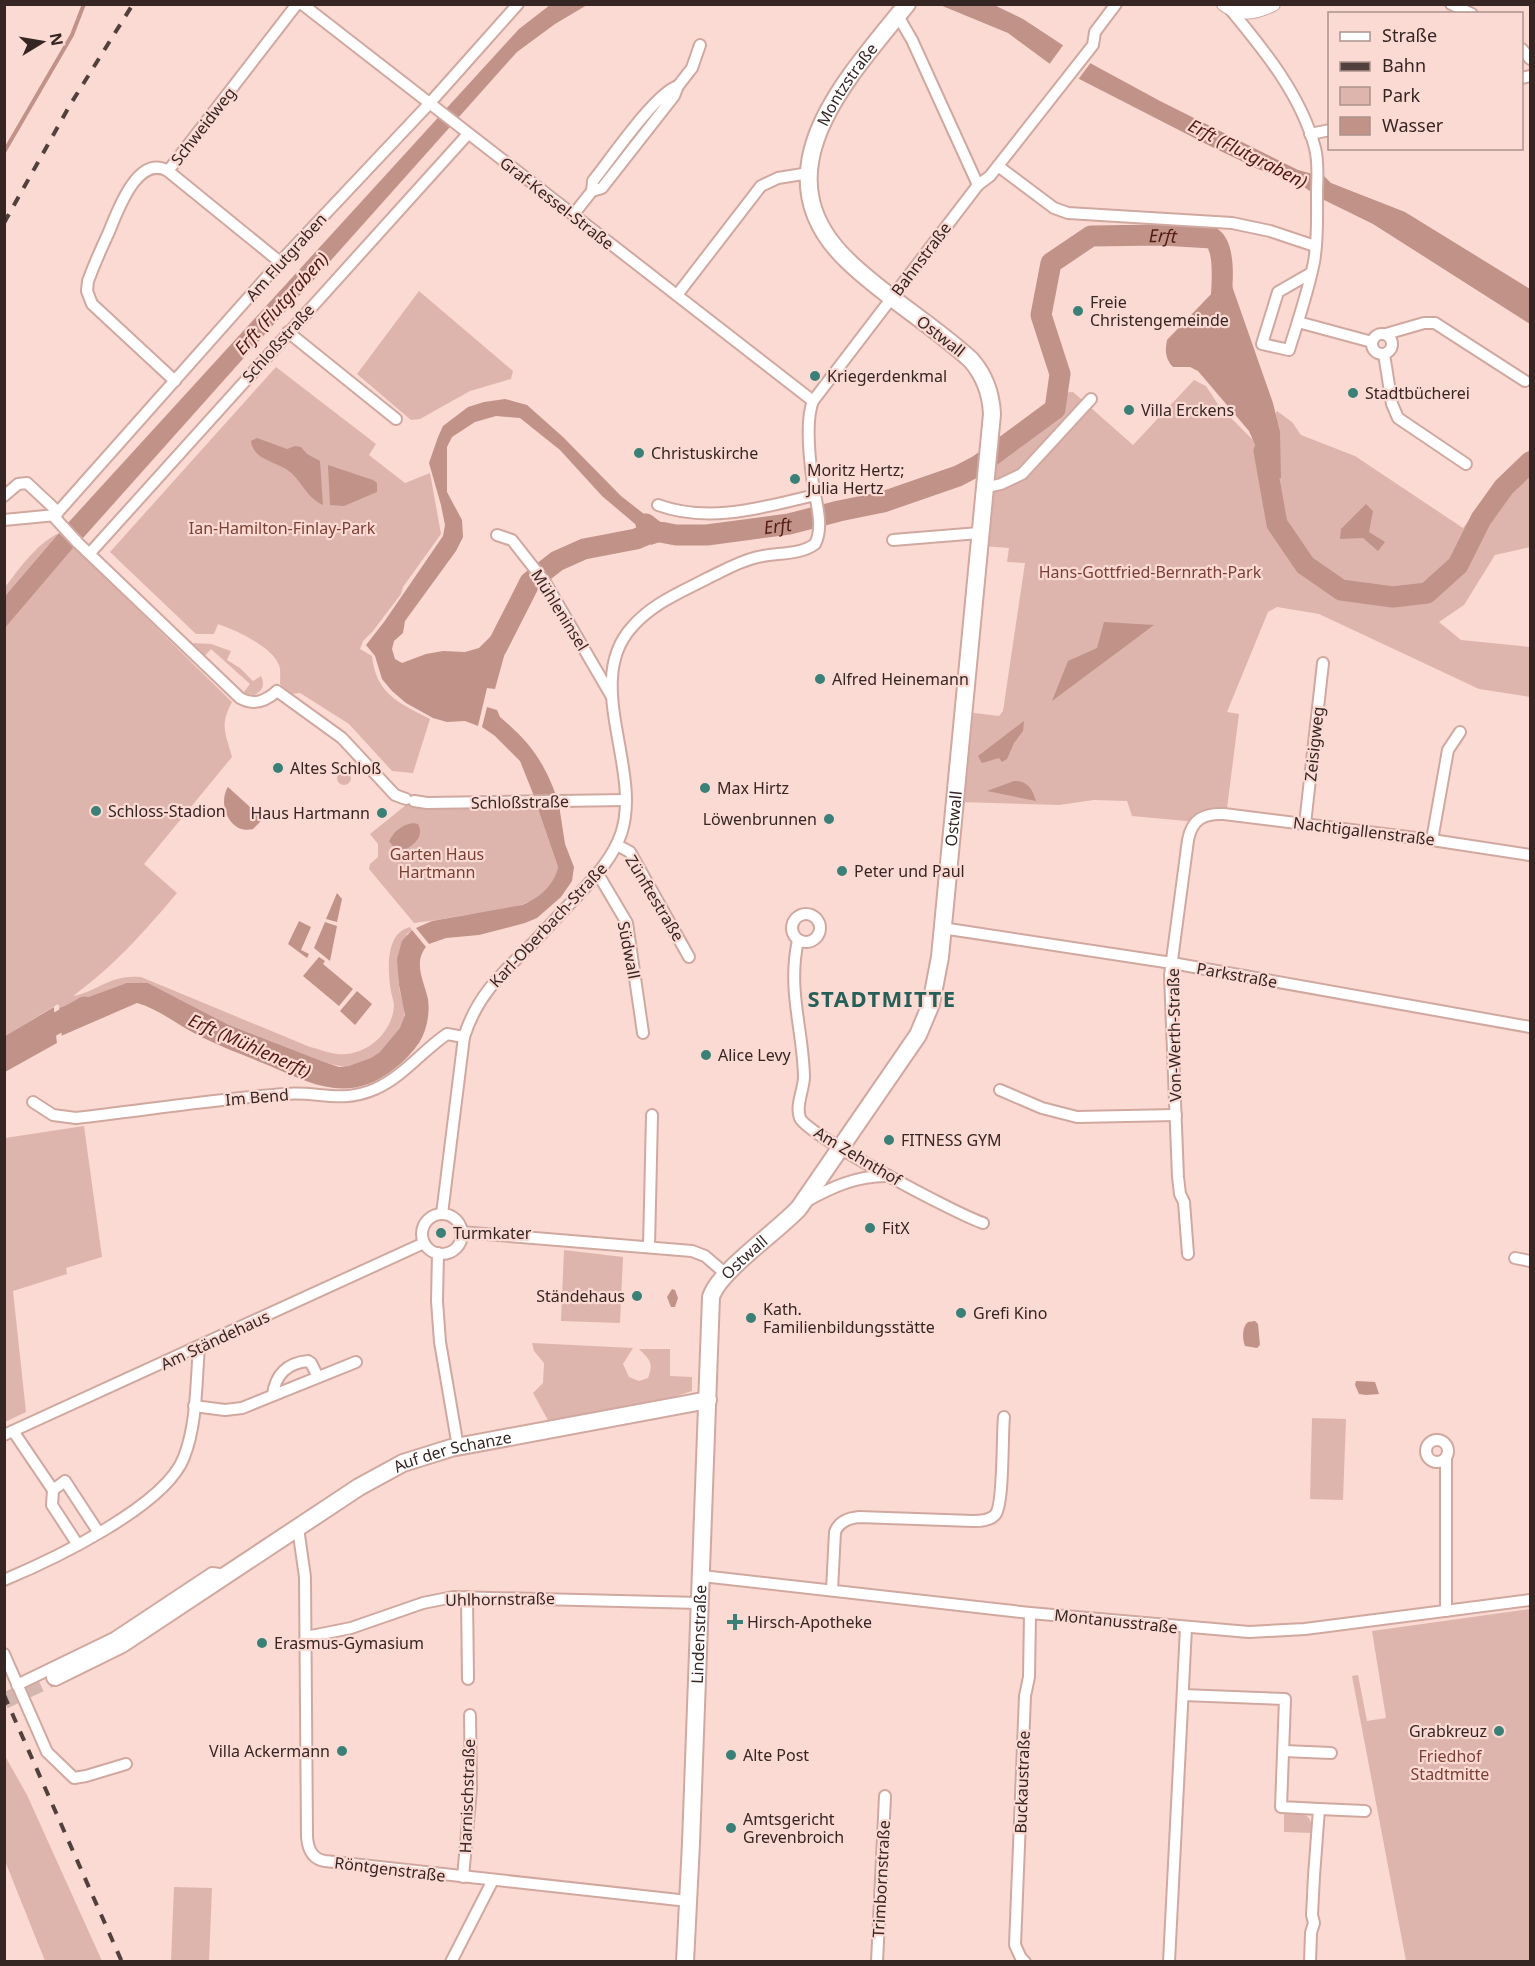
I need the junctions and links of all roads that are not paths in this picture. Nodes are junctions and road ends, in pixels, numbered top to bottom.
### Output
1 (297, 4) edge
2 (302, 4) edge
3 (518, 4) edge
4 (1116, 4) edge
5 (1273, 4) edge
6 (1451, 4) edge
7 (1227, 7) edge
8 (903, 10) edge
9 (1468, 12) edge
10 (700, 45) dead end
11 (429, 104) junction
12 (1328, 130) edge
13 (468, 134) junction
14 (1310, 134) junction
15 (998, 166) junction
16 (168, 171) junction
17 (809, 173) junction
18 (978, 185) junction
19 (573, 215) junction
20 (1315, 246) junction
21 (279, 262) junction
22 (1311, 273) junction
23 (677, 294) junction
24 (892, 298) junction
25 (1298, 322) junction
26 (288, 332) junction
27 (1386, 334) junction
28 (1372, 342) junction
29 (1384, 354) junction
30 (175, 381) junction
31 (1525, 381) dead end
32 (1091, 399) dead end
33 (813, 401) junction
34 (396, 419) dead end
35 (1466, 464) dead end
36 (985, 480) junction
37 (4, 495) edge
38 (816, 498) junction
39 (658, 505) dead end
40 (57, 514) junction
41 (4, 520) edge
42 (979, 533) junction
43 (497, 536) dead end
44 (893, 540) dead end
45 (90, 553) junction
46 (1323, 663) dead end
47 (612, 697) junction
48 (1460, 732) dead end
49 (626, 800) junction
50 (1198, 819) joint
51 (1305, 824) junction
52 (1432, 840) junction
53 (617, 845) junction
54 (1530, 855) edge
55 (598, 873) junction
56 (942, 928) junction
57 (798, 940) dead end
58 (689, 957) dead end
59 (1172, 963) junction
60 (1530, 1027) edge
61 (643, 1033) dead end
62 (464, 1037) junction
63 (1000, 1090) dead end
64 (33, 1102) dead end
65 (1176, 1115) junction
66 (652, 1116) dead end
67 (842, 1149) junction
68 (889, 1176) junction
69 (804, 1203) junction
70 (442, 1214) junction
71 (983, 1223) dead end
72 (461, 1232) junction
73 (424, 1243) junction
74 (649, 1247) junction
75 (438, 1253) junction
76 (1188, 1254) dead end
77 (1515, 1258) dead end
78 (1530, 1261) edge
79 (726, 1274) junction
80 (710, 1305) joint
81 (199, 1347) junction
82 (356, 1362) dead end
83 (318, 1377) junction
84 (273, 1395) junction
85 (708, 1400) junction
86 (194, 1406) junction
87 (1004, 1417) dead end
88 (9, 1433) edge
89 (458, 1447) junction
90 (1446, 1458) dead end
91 (53, 1490) junction
92 (298, 1528) junction
93 (99, 1533) junction
94 (78, 1545) junction
95 (227, 1575) junction
96 (702, 1576) junction
97 (4, 1580) edge
98 (832, 1590) junction
99 (467, 1597) junction
100 (1530, 1600) edge
101 (700, 1603) junction
102 (1446, 1611) junction
103 (1030, 1613) junction
104 (1186, 1628) junction
105 (306, 1637) junction
106 (4, 1654) edge
107 (55, 1677) tunnel mouth
108 (468, 1679) dead end
109 (17, 1685) junction
110 (1183, 1695) junction
111 (470, 1715) dead end
112 (1284, 1751) junction
113 (1331, 1754) dead end
114 (126, 1764) dead end
115 (885, 1796) dead end
116 (1319, 1809) junction
117 (1365, 1810) dead end
118 (463, 1877) junction
119 (493, 1880) junction
120 (688, 1901) junction
121 (1017, 1952) junction
122 (451, 1962) edge
123 (685, 1962) edge
124 (877, 1962) edge
125 (1009, 1962) edge
126 (1025, 1962) edge
127 (1169, 1962) edge
128 (1310, 1962) edge

1 - 16 street, Schweidweg
2 - 11 street, Graf-Kessel-Straße
3 - 11 street, Am Flutgraben
4 - 15 street, Bahnstraße
5 - 7 street
6 - 9 street
7 - 14 street
8 - 17 main road, Montzstraße
8 - 18 street
10 - 19 street
11 - 13 street, Graf-Kessel-Straße
11 - 21 street, Am Flutgraben
12 - 14 street
13 - 19 street, Graf-Kessel-Straße
13 - 26 street, Schloßstraße
14 - 20 street
15 - 18 street, Bahnstraße
15 - 20 street
16 - 21 street
16 - 30 street, Schweidweg
17 - 23 street
17 - 24 main road, Montzstraße
18 - 24 street, Bahnstraße
19 - 23 street, Graf-Kessel-Straße
20 - 22 street
21 - 30 street, Am Flutgraben
22 - 25 street
22 - 25 street
23 - 33 street, Graf-Kessel-Straße
24 - 33 street, Bahnstraße
24 - 36 main road, Ostwall
25 - 28 street
26 - 34 street
26 - 45 street, Schloßstraße
27 - 28 street
27 - 29 street
27 - 31 street
28 - 29 street
29 - 35 street
30 - 40 street, Am Flutgraben
32 - 36 street
33 - 38 street
36 - 42 main road, Ostwall
37 - 40 street
38 - 39 street
38 - 47 street, Karl-Oberbach-Straße
40 - 41 street
40 - 45 street, Schloßstraße
42 - 44 street
42 - 56 main road, Ostwall
43 - 47 street, Mühleninsel
45 - 49 street, Schloßstraße
46 - 51 street, Zeisigweg
47 - 49 street, Karl-Oberbach-Straße
48 - 52 street
49 - 53 street, Karl-Oberbach-Straße
50 - 51 street, Nachtigallenstraße
50 - 59 street, Von-Werth-Straße
51 - 52 street, Nachtigallenstraße
52 - 54 street, Nachtigallenstraße
53 - 55 street, Karl-Oberbach-Straße
53 - 58 street, Zünftestraße
55 - 61 street, Südwall
55 - 62 street, Karl-Oberbach-Straße
56 - 59 street, Parkstraße
56 - 67 main road, Ostwall
57 - 67 street, Am Zehnthof
59 - 60 street, Parkstraße
59 - 65 street, Von-Werth-Straße
62 - 64 street, Im Bend
62 - 70 street, Karl-Oberbach-Straße
63 - 65 street
65 - 76 street, Von-Werth-Straße
66 - 74 street
67 - 68 street, Am Zehnthof
67 - 69 main road, Ostwall
68 - 69 street
68 - 71 street, Am Zehnthof
69 - 79 main road, Ostwall
70 - 72 street
70 - 73 street
72 - 74 street
72 - 75 street
73 - 75 street
73 - 81 street, Am Ständehaus
74 - 79 street
75 - 89 street
77 - 78 street
79 - 80 main road, Ostwall
80 - 85 main road, Lindenstraße
81 - 86 street
81 - 88 street, Am Ständehaus
82 - 83 street
83 - 84 street
83 - 84 street
84 - 86 street
85 - 89 main road, Auf der Schanze
85 - 96 main road, Lindenstraße
86 - 93 street
87 - 98 street
88 - 91 street
89 - 92 main road, Auf der Schanze
90 - 102 street
91 - 93 street
91 - 94 street
92 - 95 main road, Auf der Schanze
92 - 105 street, Röntgenstraße
93 - 94 street
94 - 97 street
95 - 107 main road, Auf der Schanze
95 - 109 street, Auf der Schanze
96 - 98 street, Montanusstraße
96 - 101 main road, Lindenstraße
98 - 103 street, Montanusstraße
99 - 101 street, Uhlhornstraße
99 - 105 street, Uhlhornstraße
99 - 108 street
100 - 102 street, Montanusstraße
101 - 120 main road, Lindenstraße
102 - 104 street, Montanusstraße
103 - 104 street, Montanusstraße
103 - 121 street, Buckaustraße
104 - 110 street
105 - 118 street, Röntgenstraße
106 - 109 street
109 - 114 street
110 - 112 street
110 - 127 street
111 - 118 street, Harnischstraße
112 - 113 street
112 - 116 street
115 - 124 street, Trimbornstraße
116 - 117 street
116 - 128 street
118 - 119 street, Röntgenstraße
119 - 120 street, Röntgenstraße
119 - 122 street
120 - 123 main road, Lindenstraße
121 - 125 street
121 - 126 street

